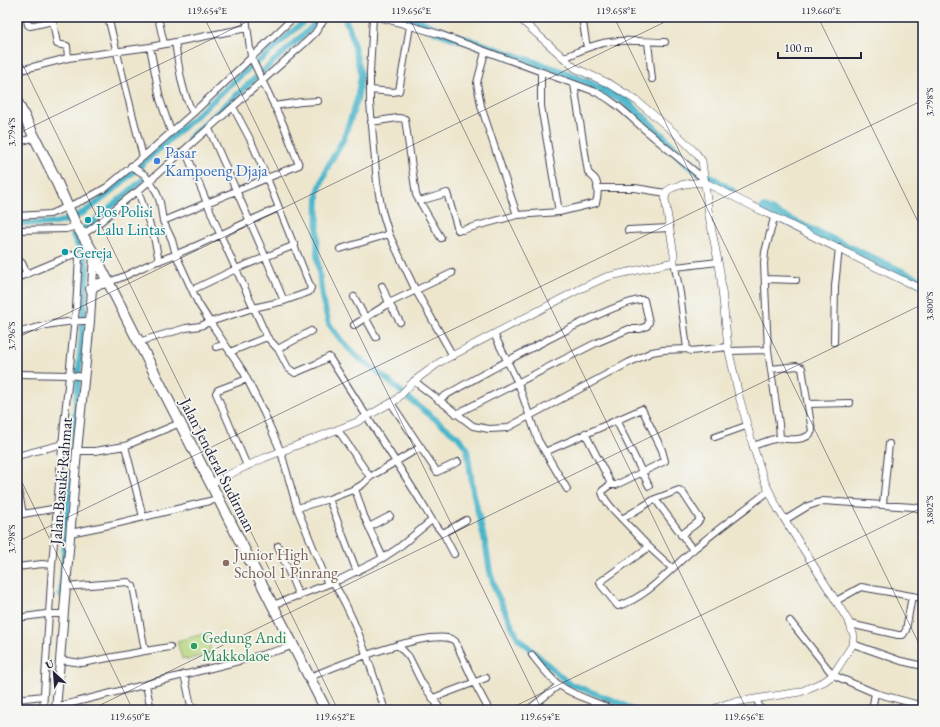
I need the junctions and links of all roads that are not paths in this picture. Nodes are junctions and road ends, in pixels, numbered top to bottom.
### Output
1 (26, 17) edge
2 (108, 17) edge
3 (158, 17) edge
4 (246, 17) edge
5 (294, 17) edge
6 (326, 17) edge
7 (373, 17) edge
8 (379, 17) edge
9 (518, 17) edge
10 (582, 17) edge
11 (410, 26) junction
12 (247, 28) junction
13 (175, 42) junction
14 (648, 42) junction
15 (665, 42) dead end
16 (164, 44) junction
17 (150, 47) junction
18 (587, 48) junction
19 (116, 51) junction
20 (485, 52) junction
21 (251, 57) junction
22 (68, 58) junction
23 (564, 58) junction
24 (17, 71) edge
25 (541, 72) junction
26 (652, 79) dead end
27 (262, 80) junction
28 (574, 84) junction
29 (370, 90) junction
30 (318, 101) dead end
31 (17, 102) edge
32 (274, 106) junction
33 (233, 107) junction
34 (193, 113) junction
35 (371, 122) junction
36 (209, 129) junction
37 (171, 132) junction
38 (35, 137) junction
39 (17, 144) edge
40 (184, 150) junction
41 (143, 157) junction
42 (131, 166) junction
43 (267, 178) junction
44 (705, 179) junction
45 (149, 181) junction
46 (597, 188) junction
47 (138, 191) junction
48 (237, 191) junction
49 (666, 193) junction
50 (420, 201) junction
51 (207, 203) junction
52 (68, 208) junction
53 (279, 208) junction
54 (559, 212) junction
55 (517, 215) junction
56 (17, 216) edge
57 (774, 218) junction
58 (250, 220) junction
59 (163, 221) junction
60 (78, 228) junction
61 (670, 228) junction
62 (17, 230) edge
63 (628, 230) dead end
64 (220, 234) junction
65 (389, 234) junction
66 (441, 238) dead end
67 (295, 245) junction
68 (839, 248) junction
69 (340, 249) dead end
70 (94, 254) junction
71 (176, 255) junction
72 (266, 258) junction
73 (17, 260) edge
74 (159, 261) junction
75 (718, 262) junction
76 (675, 265) junction
77 (236, 269) junction
78 (452, 273) dead end
79 (27, 274) junction
80 (17, 278) edge
81 (766, 279) junction
82 (796, 280) dead end
83 (107, 282) junction
84 (382, 286) dead end
85 (92, 289) junction
86 (415, 289) junction
87 (192, 290) junction
88 (923, 290) edge
89 (354, 297) dead end
90 (284, 301) junction
91 (389, 303) junction
92 (253, 308) junction
93 (366, 317) junction
94 (75, 321) junction
95 (87, 321) junction
96 (210, 322) junction
97 (400, 322) dead end
98 (354, 325) dead end
99 (311, 331) dead end
100 (17, 333) edge
101 (494, 334) junction
102 (376, 336) dead end
103 (267, 337) junction
104 (138, 342) junction
105 (834, 342) dead end
106 (224, 345) junction
107 (216, 347) dead end
108 (278, 349) junction
109 (688, 349) junction
110 (728, 349) junction
111 (768, 350) junction
112 (230, 352) junction
113 (453, 356) junction
114 (508, 362) junction
115 (771, 369) junction
116 (17, 374) edge
117 (70, 375) junction
118 (82, 377) junction
119 (247, 379) junction
120 (413, 383) junction
121 (518, 383) junction
122 (438, 400) junction
123 (391, 403) junction
124 (850, 403) dead end
125 (808, 404) junction
126 (456, 414) junction
127 (367, 416) junction
128 (530, 417) junction
129 (616, 420) junction
130 (180, 422) junction
131 (746, 426) junction
132 (338, 430) junction
133 (585, 433) junction
134 (716, 436) dead end
135 (780, 438) junction
136 (63, 444) junction
137 (889, 444) dead end
138 (125, 446) junction
139 (752, 446) junction
140 (421, 447) junction
141 (77, 451) junction
142 (281, 452) junction
143 (544, 452) junction
144 (17, 456) edge
145 (396, 461) junction
146 (458, 462) dead end
147 (247, 466) junction
148 (641, 472) junction
149 (370, 477) junction
150 (17, 483) edge
151 (211, 483) junction
152 (611, 484) junction
153 (649, 486) dead end
154 (355, 489) junction
155 (567, 489) dead end
156 (769, 491) junction
157 (218, 499) junction
158 (329, 499) junction
159 (655, 499) junction
160 (883, 504) junction
161 (58, 508) junction
162 (297, 508) junction
163 (923, 510) edge
164 (20, 514) edge
165 (143, 516) junction
166 (390, 516) dead end
167 (622, 519) junction
168 (432, 520) junction
169 (466, 520) dead end
170 (785, 520) junction
171 (369, 527) junction
172 (70, 533) junction
173 (442, 533) junction
174 (681, 535) junction
175 (278, 546) dead end
176 (649, 547) junction
177 (693, 550) junction
178 (454, 554) dead end
179 (383, 558) junction
180 (52, 565) junction
181 (17, 566) edge
182 (672, 568) junction
183 (357, 572) junction
184 (331, 583) junction
185 (65, 587) junction
186 (298, 596) junction
187 (912, 596) junction
188 (923, 598) edge
189 (836, 601) junction
190 (273, 605) junction
191 (50, 614) junction
192 (62, 614) junction
193 (17, 618) edge
194 (790, 621) dead end
195 (850, 624) junction
196 (853, 644) junction
197 (294, 645) junction
198 (398, 645) junction
199 (170, 646) dead end
200 (145, 651) junction
201 (532, 654) dead end
202 (367, 656) junction
203 (60, 660) junction
204 (923, 666) edge
205 (184, 674) junction
206 (833, 675) junction
207 (310, 677) junction
208 (486, 678) dead end
209 (474, 682) junction
210 (146, 684) junction
211 (559, 685) junction
212 (875, 693) junction
213 (43, 696) junction
214 (433, 698) junction
215 (17, 699) edge
216 (757, 699) junction
217 (923, 706) edge
218 (56, 708) edge
219 (43, 710) edge
220 (151, 710) edge
221 (192, 710) edge
222 (326, 710) edge
223 (385, 710) edge
224 (441, 710) edge
225 (489, 710) edge
226 (528, 710) edge
227 (614, 710) edge
228 (711, 710) edge
229 (760, 710) edge
230 (872, 710) edge

1 - 22 street
2 - 19 street
3 - 16 street
4 - 12 street
5 - 21 street
6 - 27 street
7 - 29 street
8 - 11 street
9 - 23 street
10 - 18 street
11 - 20 street
11 - 29 street
12 - 13 street
12 - 21 street
13 - 16 street
13 - 34 street
14 - 15 street
14 - 18 street
14 - 26 street
16 - 17 street
17 - 19 street
17 - 37 street
18 - 23 street
19 - 22 street
19 - 41 street
20 - 25 street
20 - 55 street
21 - 27 street
21 - 34 street
22 - 24 street
23 - 44 street
25 - 28 street
25 - 54 street
27 - 32 street
27 - 33 street
28 - 44 street
28 - 46 street
29 - 35 street
30 - 32 street
31 - 38 highway, Jalan Jenderal Sudirman
32 - 43 street
33 - 36 street
33 - 43 street
34 - 37 street
35 - 50 street
35 - 65 street
36 - 40 street
36 - 48 street
37 - 41 street
38 - 39 street
38 - 52 highway, Jalan Jenderal Sudirman
40 - 45 street
40 - 51 street
41 - 42 street
42 - 45 street
42 - 52 street
43 - 48 street
43 - 53 street
44 - 49 street
44 - 57 street
44 - 75 street
45 - 47 street
45 - 59 street
46 - 49 street
46 - 54 street
47 - 60 street
47 - 74 street
48 - 51 street
48 - 58 street
49 - 61 street
50 - 55 street
50 - 66 street
51 - 59 street
51 - 64 street
52 - 56 street
52 - 60 highway, Jalan Jenderal Sudirman
53 - 58 street
53 - 67 street
54 - 55 street
57 - 68 street
57 - 81 street
58 - 64 street
58 - 72 street
59 - 71 street
60 - 62 street
60 - 70 highway, Jalan Jenderal Sudirman
61 - 63 street
61 - 76 street
64 - 71 street
64 - 77 street
65 - 69 street
65 - 86 street
67 - 72 street
67 - 90 street
68 - 88 street
68 - 105 street
70 - 83 highway, Jalan Jenderal Sudirman
70 - 85 main road, Jalan Basuki Rahmat
71 - 74 street
71 - 87 street
72 - 77 street
72 - 90 street
73 - 79 street
74 - 83 street
75 - 76 street
75 - 110 street
76 - 101 street
76 - 109 street
77 - 87 street
77 - 92 street
78 - 86 street
79 - 80 street
79 - 94 street
81 - 82 street
81 - 111 street
83 - 85 highway
83 - 104 highway, Jalan Jenderal Sudirman
84 - 91 street
85 - 95 main road, Jalan Basuki Rahmat
86 - 91 street
86 - 113 street
87 - 96 street
89 - 93 street
90 - 92 street
91 - 93 street
91 - 97 street
92 - 96 street
92 - 103 street
93 - 98 street
93 - 102 street
94 - 95 street
94 - 100 street
94 - 117 street
95 - 118 main road, Jalan Basuki Rahmat
96 - 104 street
96 - 106 street
99 - 108 street
101 - 113 street
101 - 114 street
103 - 108 street
103 - 112 street
104 - 130 highway, Jalan Jenderal Sudirman
106 - 107 street
106 - 112 street
108 - 127 street
109 - 110 street
109 - 128 street
110 - 111 street
110 - 131 street
111 - 115 street
112 - 119 street
113 - 120 street
114 - 121 street
114 - 121 street
114 - 122 street
115 - 125 street
115 - 135 street
116 - 117 street
117 - 118 street
117 - 136 street
118 - 141 main road, Jalan Basuki Rahmat
119 - 142 street
119 - 147 street
120 - 122 street
120 - 123 street
121 - 126 street
121 - 128 street
122 - 126 street
123 - 127 street
123 - 140 street
124 - 125 street
125 - 135 street
126 - 128 street
127 - 132 street
127 - 145 street
128 - 143 street
129 - 133 street
129 - 148 street
129 - 148 street
130 - 138 street
130 - 151 highway, Jalan Jenderal Sudirman
131 - 134 street
131 - 139 street
132 - 142 street
132 - 149 street
133 - 143 street
133 - 152 street
135 - 139 street
136 - 144 street
136 - 161 street
137 - 160 street
138 - 141 street
138 - 165 street
139 - 156 street
140 - 145 street
140 - 146 street
141 - 172 main road, Jalan Basuki Rahmat
142 - 147 street
142 - 162 street
143 - 155 street
145 - 149 street
145 - 168 street
147 - 151 street
148 - 152 street
148 - 153 street
149 - 154 street
150 - 164 street
151 - 157 highway, Jalan Jenderal Sudirman
152 - 167 street
154 - 158 street
154 - 171 street
156 - 170 street
156 - 177 street
157 - 165 street
157 - 190 highway, Jalan Jenderal Sudirman
158 - 162 street
158 - 183 street
159 - 167 street
159 - 174 street
159 - 174 street
160 - 163 street
160 - 170 street
161 - 164 street
161 - 180 street
162 - 184 street
165 - 172 street
166 - 171 street
167 - 176 street
168 - 173 street
168 - 179 street
169 - 173 street
170 - 189 street
171 - 179 street
172 - 185 main road, Jalan Basuki Rahmat
173 - 178 street
174 - 177 street
175 - 186 street
176 - 182 street
176 - 182 street
177 - 182 street
179 - 183 street
180 - 181 street
180 - 191 street
183 - 184 street
184 - 186 street
184 - 202 street
185 - 192 main road, Jalan Basuki Rahmat
185 - 200 street
186 - 190 street
187 - 188 street
187 - 189 street
187 - 195 street
189 - 195 street
190 - 197 highway, Jalan Jenderal Sudirman
191 - 192 street
191 - 193 street
191 - 213 street
192 - 203 main road, Jalan Basuki Rahmat
194 - 206 street
195 - 196 street
196 - 204 street
196 - 206 street
197 - 205 street
197 - 207 highway, Jalan Jenderal Sudirman
198 - 202 street
198 - 209 street
198 - 214 street
199 - 200 street
200 - 203 street
201 - 211 street
202 - 207 street
202 - 223 street
203 - 218 main road, Jalan Basuki Rahmat
205 - 210 street
205 - 221 street
206 - 212 street
206 - 216 street
207 - 222 highway, Jalan Jenderal Sudirman
208 - 209 street
209 - 214 street
209 - 225 street
210 - 218 street
210 - 220 street
211 - 226 street
211 - 227 street
212 - 217 street
212 - 230 street
213 - 215 street
213 - 219 street
214 - 224 street
216 - 228 street
216 - 229 street

